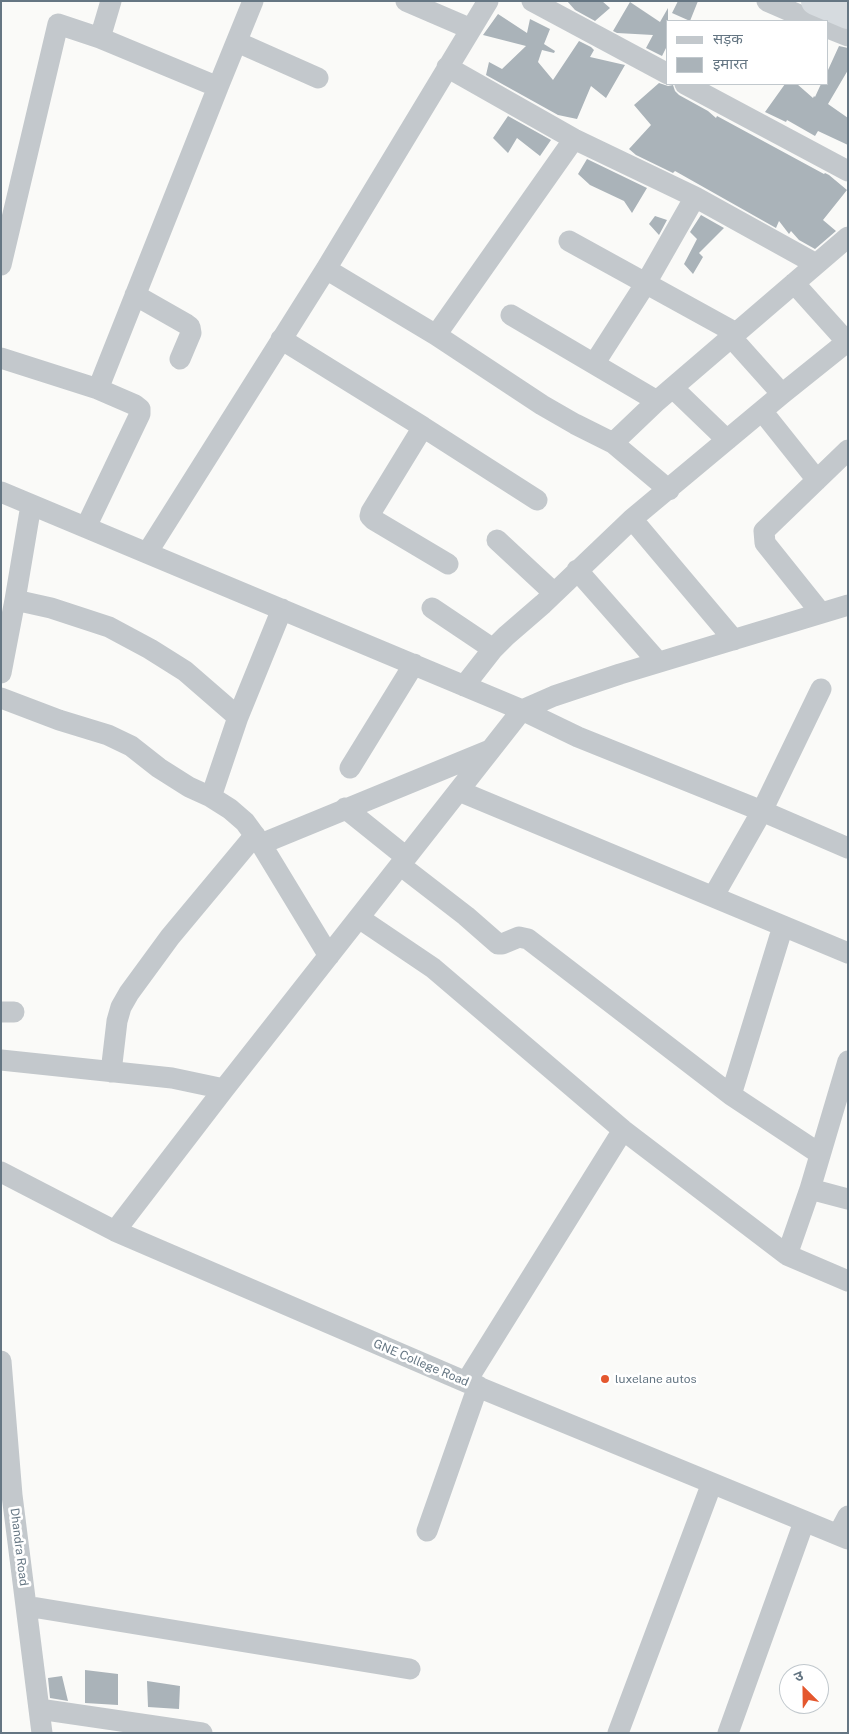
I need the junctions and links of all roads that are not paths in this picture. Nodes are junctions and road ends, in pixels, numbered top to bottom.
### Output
1 (111, 1) edge
2 (406, 1) edge
3 (488, 1) edge
4 (532, 1) edge
5 (768, 1) edge
6 (815, 1) edge
7 (247, 3) edge
8 (848, 15) edge
9 (811, 20) edge
10 (471, 28) junction
11 (829, 28) edge
12 (848, 36) edge
13 (100, 38) junction
14 (236, 42) junction
15 (447, 68) junction
16 (666, 73) edge
17 (318, 78) dead end
18 (688, 85) edge
19 (218, 86) junction
20 (574, 139) junction
21 (848, 171) edge
22 (695, 197) junction
23 (848, 237) edge
24 (569, 241) dead end
25 (816, 264) junction
26 (1, 265) edge
27 (326, 269) junction
28 (646, 283) junction
29 (794, 283) junction
30 (135, 295) junction
31 (511, 315) dead end
32 (734, 335) junction
33 (436, 336) junction
34 (281, 339) junction
35 (848, 342) edge
36 (1, 358) edge
37 (180, 359) dead end
38 (594, 364) junction
39 (98, 389) junction
40 (782, 394) junction
41 (665, 395) junction
42 (762, 410) junction
43 (423, 427) junction
44 (727, 440) junction
45 (613, 443) junction
46 (848, 450) edge
47 (817, 480) junction
48 (669, 490) junction
49 (1, 492) edge
50 (537, 500) dead end
51 (31, 505) junction
52 (632, 520) junction
53 (86, 527) junction
54 (497, 540) dead end
55 (147, 552) junction
56 (448, 564) dead end
57 (578, 570) junction
58 (554, 593) junction
59 (15, 600) junction
60 (848, 605) edge
61 (432, 608) dead end
62 (282, 609) junction
63 (820, 613) junction
64 (734, 640) junction
65 (493, 649) junction
66 (658, 662) junction
67 (414, 664) junction
68 (1, 673) edge
69 (464, 686) junction
70 (821, 689) dead end
71 (1, 698) edge
72 (522, 710) junction
73 (238, 717) junction
74 (490, 750) junction
75 (350, 768) dead end
76 (459, 791) junction
77 (211, 798) junction
78 (345, 808) junction
79 (762, 811) junction
80 (258, 840) junction
81 (848, 848) edge
82 (403, 861) junction
83 (713, 897) junction
84 (359, 918) junction
85 (783, 926) junction
86 (848, 953) edge
87 (329, 956) junction
88 (1, 1060) edge
89 (848, 1061) edge
90 (111, 1072) junction
91 (844, 1086) edge
92 (224, 1089) junction
93 (732, 1095) junction
94 (623, 1130) junction
95 (820, 1154) junction
96 (1, 1172) edge
97 (810, 1189) junction
98 (848, 1199) edge
99 (115, 1231) junction
100 (787, 1255) junction
101 (848, 1281) edge
102 (1, 1361) edge
103 (472, 1384) junction
104 (712, 1483) junction
105 (848, 1516) edge
106 (804, 1522) junction
107 (427, 1531) dead end
108 (843, 1537) edge
109 (26, 1606) junction
110 (410, 1669) dead end
111 (39, 1709) junction
112 (42, 1733) edge
113 (202, 1733) edge
114 (618, 1733) edge
115 (728, 1733) edge

1 - 13 street
2 - 10 street
3 - 10 street
4 - 16 street
5 - 9 street
6 - 8 highway
7 - 14 street
10 - 15 street
11 - 12 street
13 - 19 street
13 - 26 street
14 - 17 street
14 - 19 street
15 - 20 street
15 - 27 street
18 - 21 street
19 - 30 street
20 - 22 street
20 - 33 street
22 - 25 street
22 - 28 street
23 - 25 street
24 - 28 street
25 - 29 street
27 - 33 street
27 - 34 street
28 - 32 street
28 - 38 street
29 - 32 street
29 - 35 street
30 - 37 street
30 - 39 street
31 - 38 street
32 - 40 street
32 - 41 street
33 - 45 street
34 - 43 street
34 - 55 street
35 - 40 street
36 - 39 street
38 - 41 street
39 - 53 street
40 - 42 street
41 - 44 street
41 - 45 street
42 - 44 street
42 - 47 street
43 - 50 street
43 - 56 street
44 - 48 street
45 - 48 street
46 - 47 street
47 - 63 street
48 - 52 street
49 - 51 street
51 - 53 street
51 - 59 street
52 - 57 street
52 - 64 street
53 - 55 street
54 - 58 street
55 - 62 street
57 - 58 street
57 - 66 street
58 - 65 street
59 - 68 street
59 - 73 street
60 - 63 street
61 - 65 street
62 - 67 street
62 - 73 street
63 - 64 street
64 - 66 street
65 - 69 street
66 - 72 street
67 - 69 street
67 - 75 street
69 - 72 street
70 - 79 street
71 - 77 street
72 - 74 street
72 - 79 street
73 - 77 street
74 - 76 street
74 - 78 street
76 - 82 street
76 - 83 street
77 - 80 street
78 - 80 street
78 - 82 street
79 - 81 street
79 - 83 street
80 - 87 street
80 - 90 street
82 - 84 street
82 - 93 street
83 - 85 street
84 - 87 street
84 - 94 street
85 - 86 street
85 - 93 street
87 - 92 street
88 - 90 street
89 - 91 street
90 - 92 street
91 - 95 street
92 - 99 street
93 - 95 street
94 - 100 street
94 - 103 street
95 - 97 street
96 - 99 street, GNE College Road
97 - 98 street
97 - 100 street
99 - 103 street, GNE College Road
100 - 101 street
102 - 109 street, Dhandra Road
103 - 104 street, GNE College Road
103 - 107 street
104 - 106 street, GNE College Road
104 - 114 street
105 - 108 street
106 - 108 street, GNE College Road
106 - 115 street
109 - 110 street
109 - 111 street, Dhandra Road
111 - 112 street, Dhandra Road
111 - 113 street

